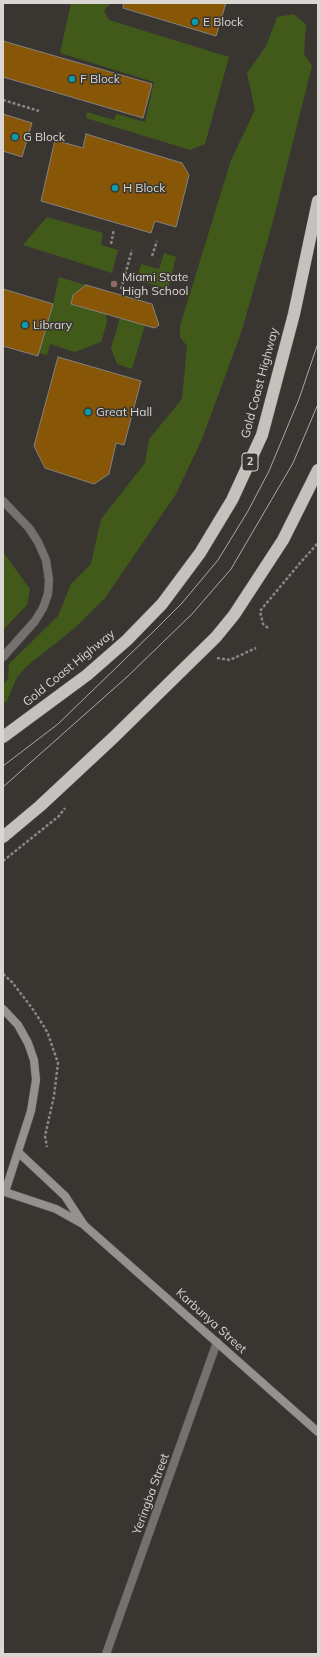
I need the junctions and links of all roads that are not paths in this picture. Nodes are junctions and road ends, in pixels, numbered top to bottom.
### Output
1 (318, 201) edge
2 (318, 470) edge
3 (3, 501) edge
4 (3, 657) edge
5 (3, 737) edge
6 (3, 837) edge
7 (3, 1009) edge
8 (18, 1152) junction
9 (4, 1194) edge
10 (88, 1228) junction
11 (217, 1342) junction
12 (318, 1432) edge
13 (106, 1654) edge

1 - 5 highway, Gold Coast Highway / 2
2 - 6 highway
3 - 4 street
7 - 8 street
8 - 9 street
8 - 10 street, Karbunya Street
9 - 10 street, Karbunya Street
10 - 11 street, Karbunya Street
11 - 12 street, Karbunya Street
11 - 13 street, Yeringba Street

